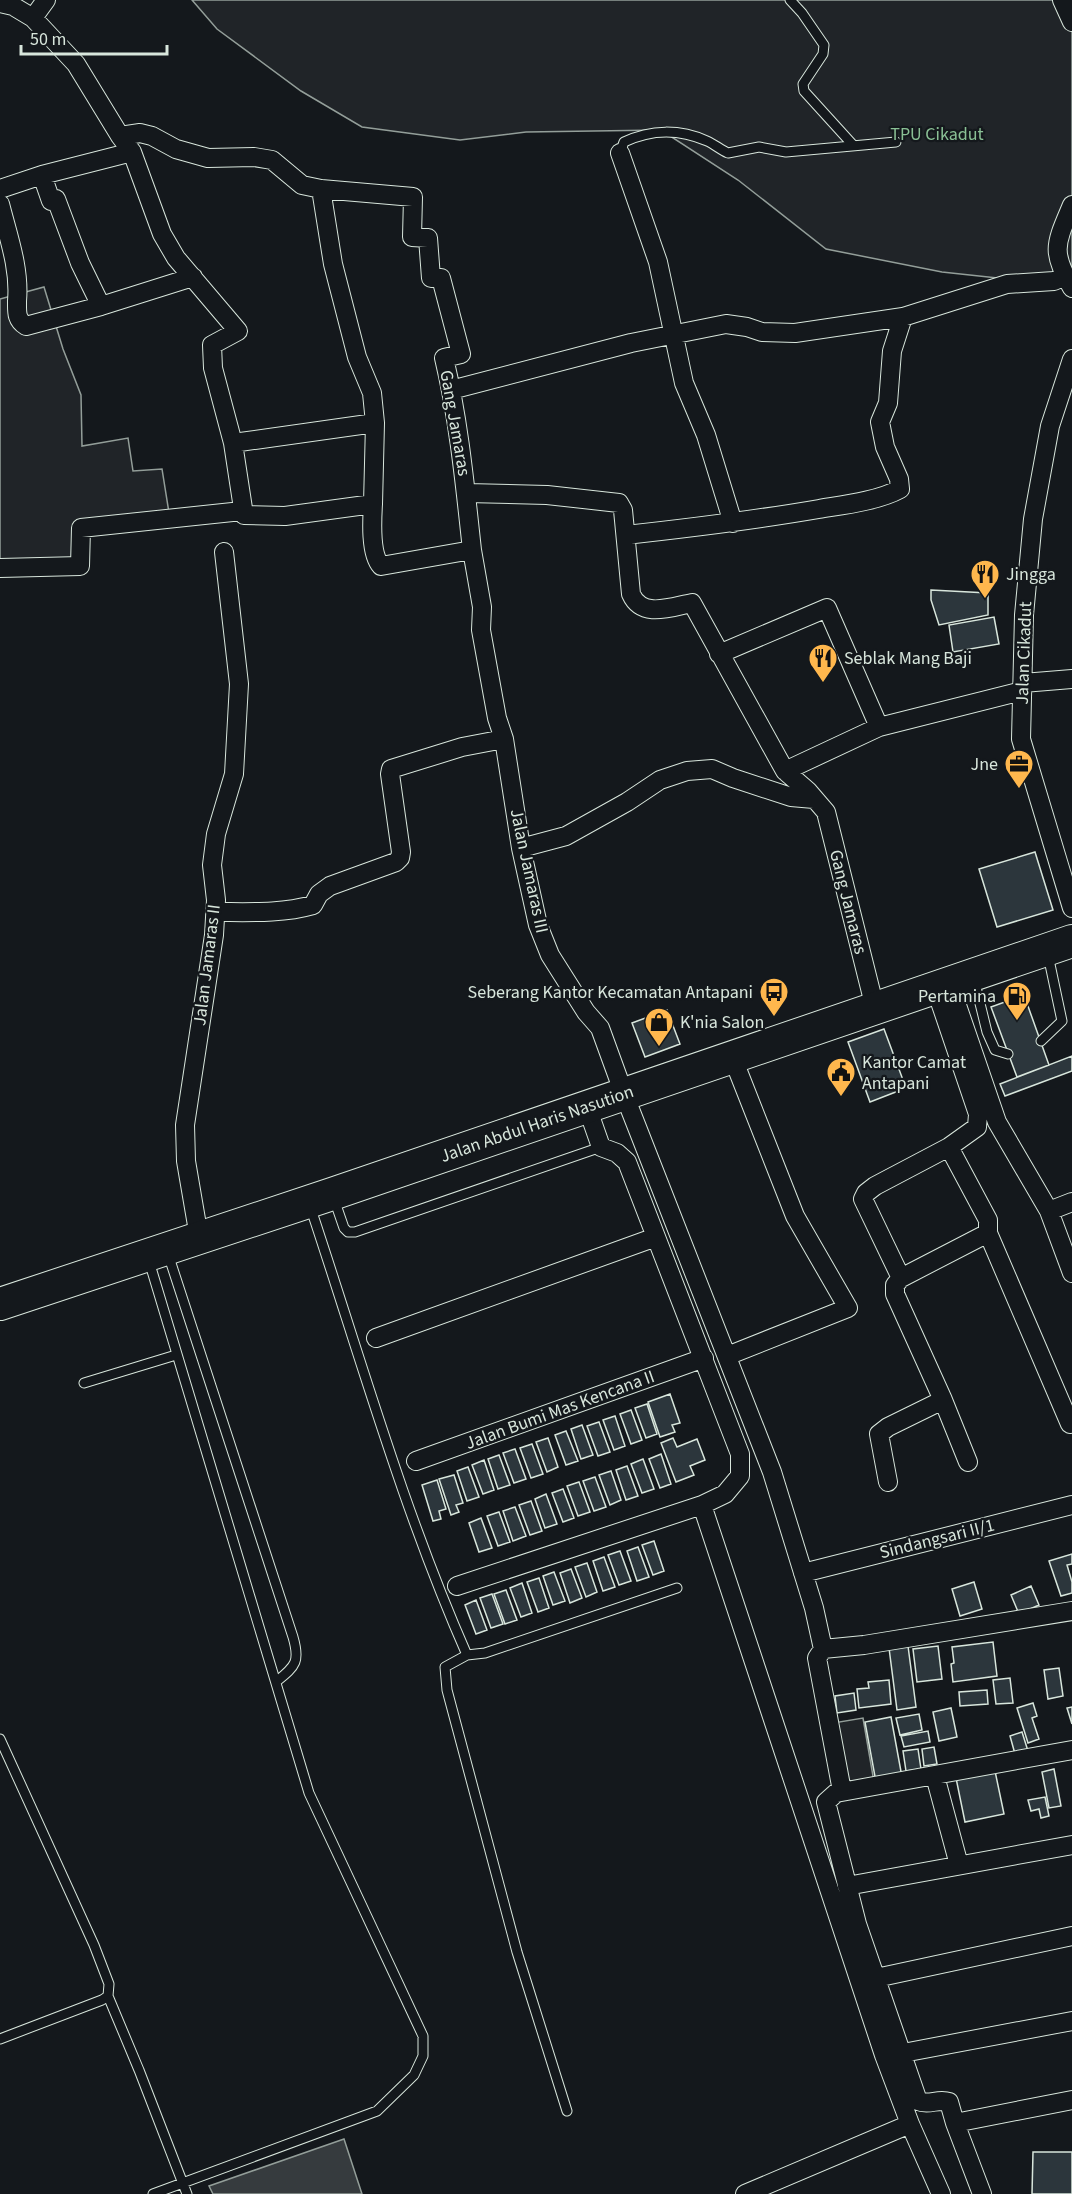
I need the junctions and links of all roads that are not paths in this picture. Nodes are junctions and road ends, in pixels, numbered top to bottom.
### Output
1 (46, 0) edge
2 (790, 0) edge
3 (1062, 0) edge
4 (0, 3) edge
5 (33, 18) junction
6 (1072, 22) edge
7 (120, 136) junction
8 (896, 142) dead end
9 (853, 145) junction
10 (132, 152) junction
11 (620, 153) joint
12 (42, 175) junction
13 (0, 189) edge
14 (321, 189) junction
15 (0, 204) edge
16 (1072, 205) edge
17 (193, 277) junction
18 (1069, 282) edge
19 (101, 306) junction
20 (903, 317) junction
21 (675, 335) junction
22 (1072, 360) edge
23 (451, 390) junction
24 (375, 423) junction
25 (233, 443) junction
26 (467, 493) junction
27 (373, 504) junction
28 (242, 511) junction
29 (733, 523) junction
30 (626, 536) junction
31 (472, 550) junction
32 (224, 552) dead end
33 (0, 568) edge
34 (482, 630) joint
35 (719, 654) junction
36 (1072, 679) edge
37 (1023, 687) junction
38 (879, 727) junction
39 (504, 739) junction
40 (785, 771) junction
41 (814, 799) junction
42 (521, 848) junction
43 (1072, 908) edge
44 (215, 912) junction
45 (1059, 945) edge
46 (952, 981) junction
47 (875, 1008) junction
48 (1041, 1041) dead end
49 (1008, 1054) dead end
50 (732, 1056) junction
51 (624, 1094) junction
52 (587, 1107) junction
53 (602, 1147) junction
54 (949, 1147) junction
55 (320, 1198) junction
56 (1072, 1202) edge
57 (1049, 1211) junction
58 (988, 1233) junction
59 (199, 1237) junction
60 (656, 1238) junction
61 (157, 1252) junction
62 (1072, 1273) edge
63 (901, 1278) junction
64 (0, 1304) edge
65 (376, 1338) dead end
66 (176, 1355) junction
67 (727, 1356) junction
68 (704, 1358) junction
69 (84, 1383) dead end
70 (943, 1400) junction
71 (1070, 1424) dead end
72 (416, 1461) dead end
73 (968, 1462) dead end
74 (888, 1482) dead end
75 (702, 1505) junction
76 (1072, 1505) edge
77 (803, 1574) junction
78 (457, 1586) dead end
79 (677, 1588) dead end
80 (1072, 1611) edge
81 (823, 1649) junction
82 (467, 1655) junction
83 (277, 1682) junction
84 (0, 1739) edge
85 (1072, 1750) edge
86 (935, 1776) junction
87 (842, 1791) junction
88 (1072, 1845) edge
89 (959, 1865) junction
90 (847, 1886) junction
91 (1072, 1936) edge
92 (876, 1978) junction
93 (108, 1996) junction
94 (1072, 2021) edge
95 (0, 2039) edge
96 (903, 2053) junction
97 (1072, 2100) edge
98 (567, 2111) dead end
99 (955, 2123) junction
100 (910, 2124) junction
101 (183, 2182) junction
102 (153, 2194) edge
103 (187, 2194) edge
104 (745, 2194) edge
105 (941, 2194) edge
106 (982, 2194) edge

1 - 5 street
2 - 9 lane
3 - 6 street
4 - 5 street
5 - 7 street
7 - 10 street
7 - 14 street, Gang Jamaras
8 - 9 lane
9 - 11 lane
10 - 12 street
10 - 17 street
11 - 21 street
12 - 13 street
12 - 19 street
14 - 23 street, Gang Jamaras
14 - 24 street
15 - 19 street
16 - 18 street
17 - 19 street
17 - 25 street
18 - 20 street
20 - 21 street
20 - 29 street
21 - 23 street
21 - 29 street
22 - 37 street, Jalan Cikadut
23 - 26 street, Gang Jamaras
24 - 25 street
24 - 27 street
25 - 28 street
26 - 30 street, Gang Jamaras
26 - 31 street, Gang Jamaras
27 - 28 street
27 - 31 street
28 - 33 street
29 - 30 street
30 - 35 street, Gang Jamaras
31 - 34 street, Gang Jamaras
32 - 44 street, Jalan Jamaras II
34 - 39 street, Jalan Jamaras III
35 - 38 street
35 - 40 street, Gang Jamaras
36 - 37 street
37 - 38 street
37 - 43 street, Jalan Cikadut
38 - 40 street
39 - 42 street, Jalan Jamaras III
39 - 44 street
40 - 41 street, Gang Jamaras
41 - 42 street
41 - 47 street, Gang Jamaras
42 - 51 street, Jalan Jamaras III
44 - 59 street, Jalan Jamaras II
45 - 46 highway, Jalan Abdul Haris Nasution
45 - 48 lane
46 - 47 highway, Jalan Abdul Haris Nasution
46 - 49 lane
46 - 54 street
46 - 57 street
47 - 50 highway, Jalan Abdul Haris Nasution
50 - 51 highway, Jalan Abdul Haris Nasution
50 - 67 street
51 - 52 highway, Jalan Abdul Haris Nasution
51 - 67 street, Jalan Jamaras III
52 - 53 street
52 - 55 highway, Jalan Abdul Haris Nasution
53 - 55 lane
53 - 60 street
54 - 58 street
54 - 63 street
55 - 59 highway, Jalan Abdul Haris Nasution
55 - 82 lane
56 - 57 street
57 - 62 street
58 - 63 street
58 - 71 street
59 - 61 highway, Jalan Abdul Haris Nasution
60 - 65 street
60 - 68 street
61 - 64 highway, Jalan Abdul Haris Nasution
61 - 66 lane
61 - 83 lane
63 - 70 street
66 - 69 lane
66 - 83 lane
67 - 77 street, Jalan Jamaras III
68 - 72 street, Jalan Bumi Mas Kencana II
68 - 75 street
70 - 73 street
70 - 74 street
75 - 78 street
75 - 100 street
76 - 77 street, Sindangsari II/1
77 - 81 street, Jalan Jamaras III
79 - 82 lane
80 - 81 street
81 - 87 street, Jalan Jamaras III
82 - 98 lane
83 - 101 lane
84 - 93 lane
85 - 86 street
86 - 87 street
86 - 89 street
87 - 90 street
88 - 89 street
89 - 90 street
90 - 92 street
91 - 92 street
92 - 96 street
93 - 95 lane
93 - 101 lane
94 - 96 street
96 - 99 street
97 - 99 street
99 - 106 street
100 - 104 street
100 - 105 street
101 - 102 lane
101 - 103 lane

